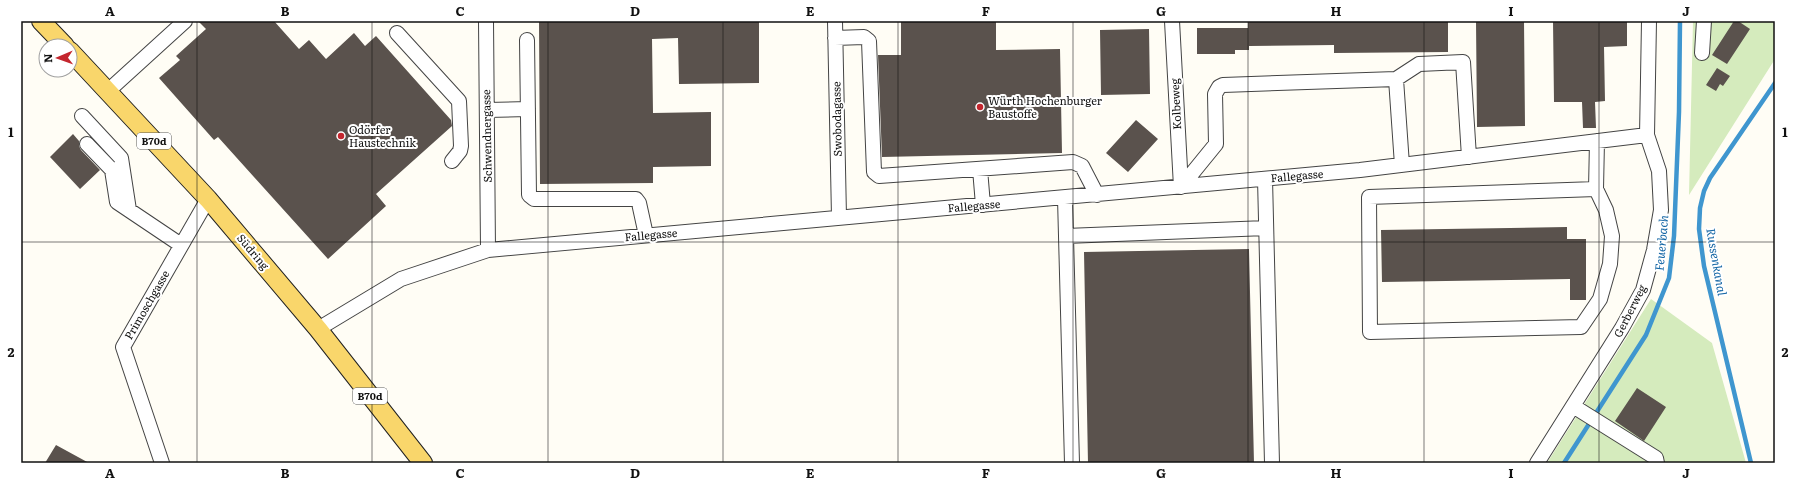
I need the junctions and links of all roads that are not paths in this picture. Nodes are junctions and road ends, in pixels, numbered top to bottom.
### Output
1 (41, 21) edge
2 (185, 21) edge
3 (486, 21) edge
4 (835, 21) edge
5 (1172, 21) edge
6 (1649, 21) edge
7 (1704, 21) edge
8 (398, 33) dead end
9 (57, 38) edge
10 (835, 38) junction
11 (526, 40) dead end
12 (1702, 53) dead end
13 (78, 59) edge
14 (1396, 79) junction
15 (108, 91) junction
16 (528, 109) junction
17 (487, 110) junction
18 (82, 116) dead end
19 (1647, 135) junction
20 (1598, 141) junction
21 (87, 144) dead end
22 (1469, 157) junction
23 (452, 161) dead end
24 (1402, 165) junction
25 (980, 169) junction
26 (1265, 179) junction
27 (1181, 187) junction
28 (1596, 189) junction
29 (1097, 195) junction
30 (1064, 198) junction
31 (208, 199) junction
32 (983, 205) junction
33 (130, 210) junction
34 (839, 217) junction
35 (1266, 228) junction
36 (646, 235) junction
37 (1066, 236) junction
38 (181, 245) junction
39 (488, 250) junction
40 (318, 329) junction
41 (1579, 410) junction
42 (162, 463) edge
43 (423, 463) edge
44 (1072, 463) edge
45 (1272, 463) edge
46 (1538, 463) edge
47 (1657, 463) edge

1 - 9 main road
2 - 15 street
3 - 17 street, Schwendnergasse
4 - 10 street, Swobodagasse
5 - 27 street, Kolbeweg
6 - 19 street, Gerberweg
7 - 12 street
8 - 23 street
10 - 25 street
10 - 34 street, Swobodagasse
11 - 16 street
13 - 15 main road, Südring / B70d
14 - 22 street
14 - 24 street
14 - 27 street
15 - 31 main road, Südring / B70d
16 - 17 street
16 - 36 street
17 - 39 street, Schwendnergasse
18 - 33 street
19 - 20 street, Fallegasse
19 - 41 street, Gerberweg
20 - 22 street, Fallegasse
20 - 28 street
21 - 33 street
22 - 24 street, Fallegasse
24 - 26 street, Fallegasse
25 - 29 street
25 - 32 street
26 - 27 street, Fallegasse
26 - 35 street
27 - 29 street, Fallegasse
28 - 28 street
29 - 30 street, Fallegasse
30 - 32 street, Fallegasse
30 - 37 street
31 - 38 street, Primoschgasse
31 - 40 main road, Südring / B70d
32 - 34 street, Fallegasse
33 - 38 street
34 - 36 street, Fallegasse
35 - 37 street
35 - 45 street
36 - 39 street, Fallegasse
37 - 44 street
38 - 42 street, Primoschgasse
39 - 40 street, Fallegasse
40 - 43 main road, Südring / B70d
41 - 46 street, Gerberweg
41 - 47 street

